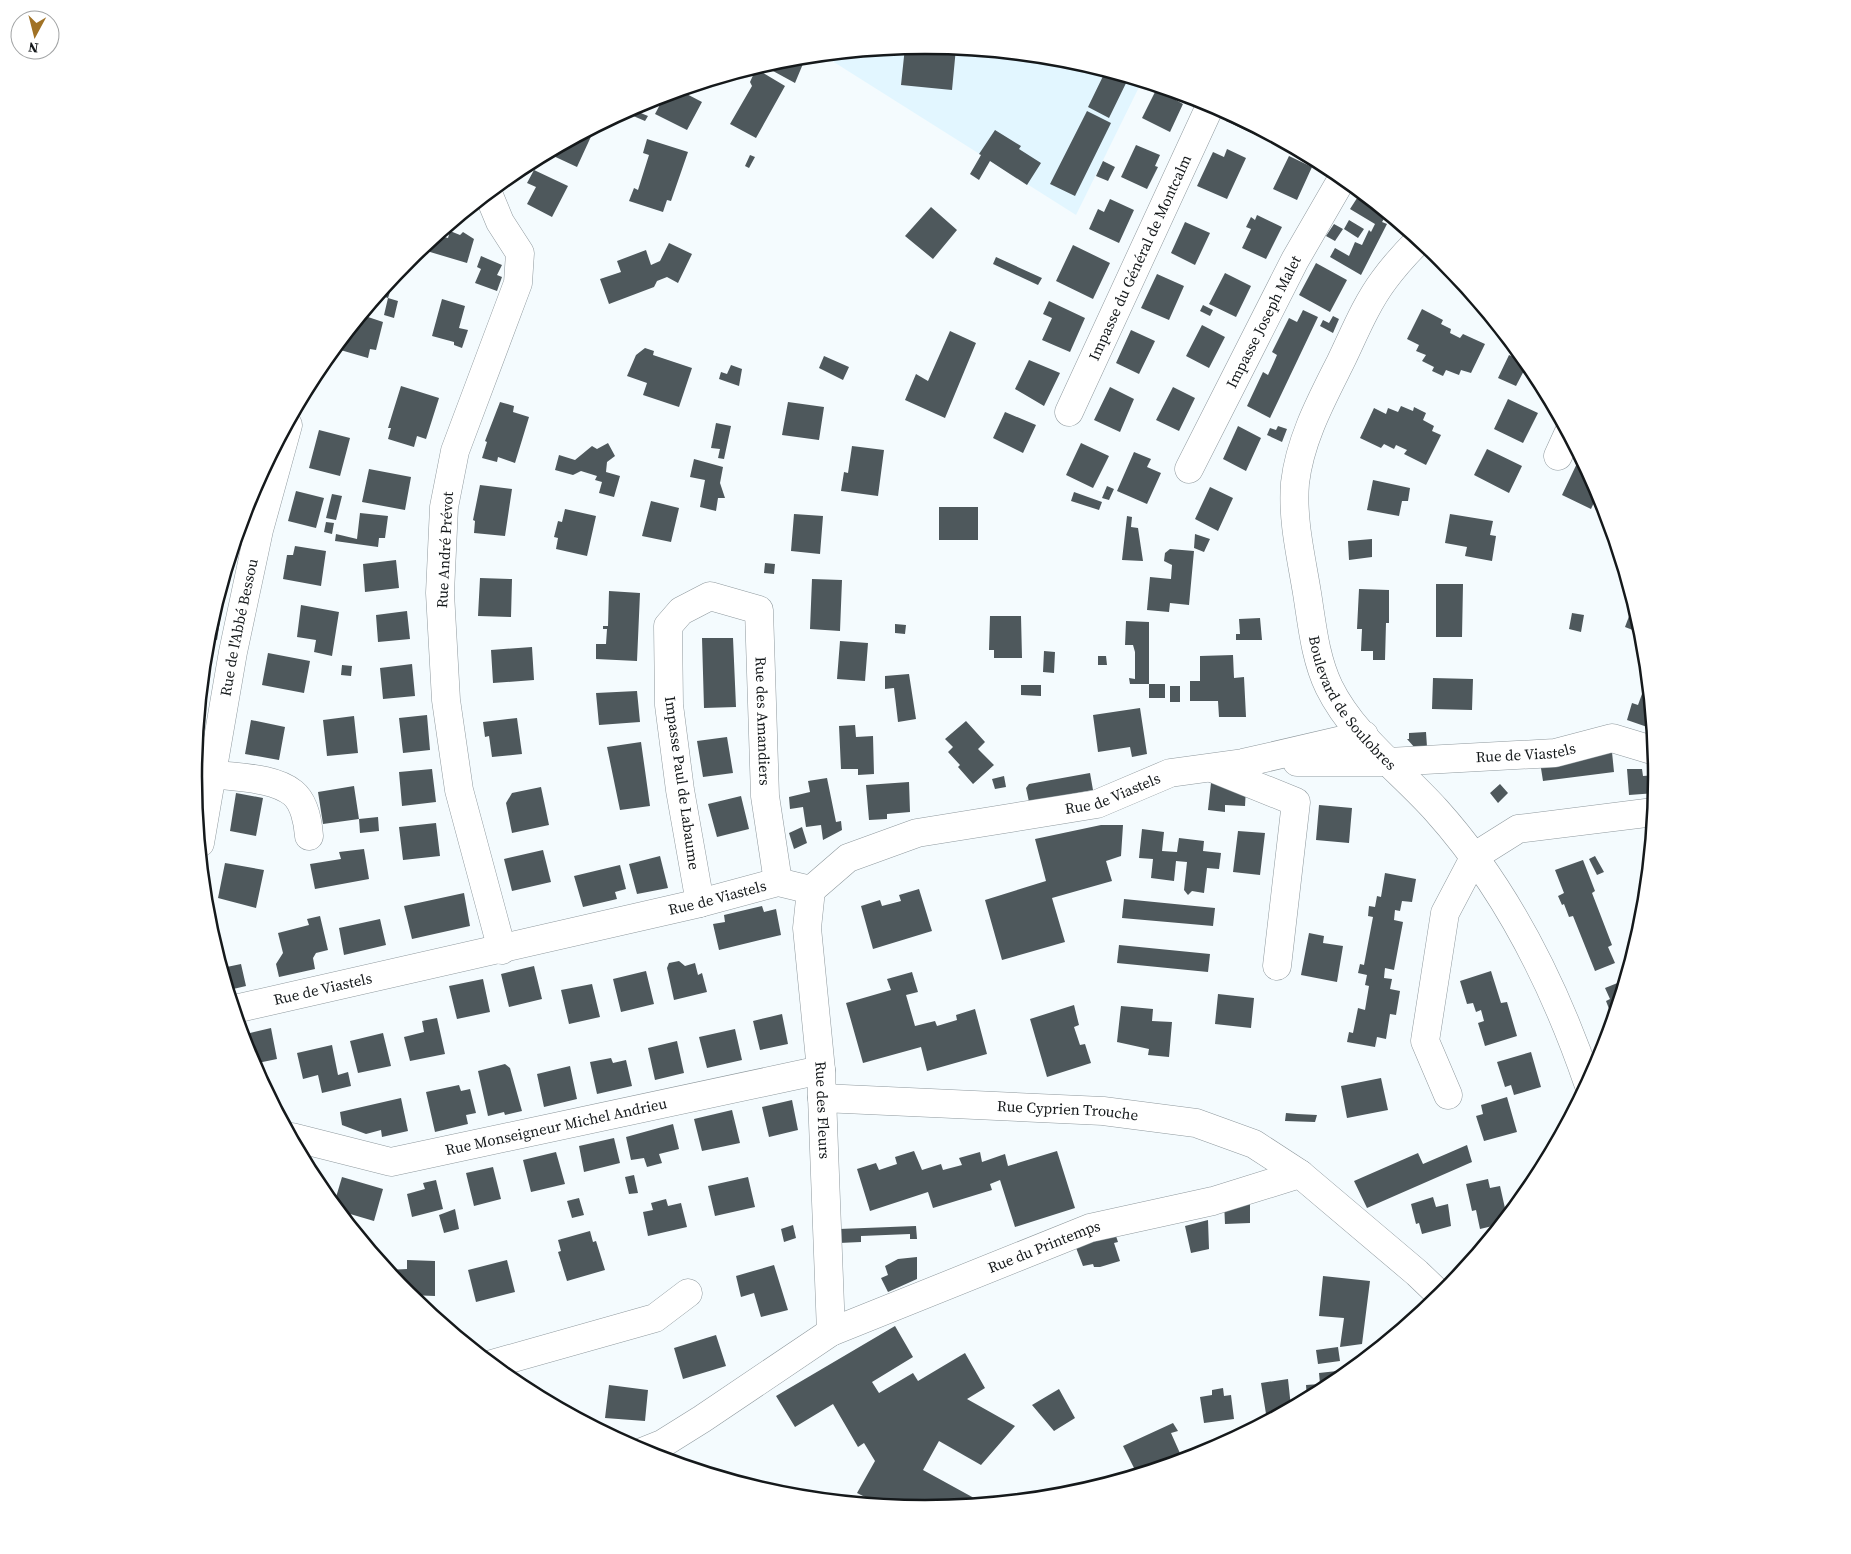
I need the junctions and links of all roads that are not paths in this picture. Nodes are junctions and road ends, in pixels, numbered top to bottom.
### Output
1 (1208, 111) edge
2 (1339, 184) edge
3 (490, 199) edge
4 (1401, 232) edge
5 (1415, 245) edge
6 (1383, 281) junction
7 (1069, 412) dead end
8 (272, 467) edge
9 (1189, 469) dead end
10 (250, 527) edge
11 (710, 596) joint
12 (1364, 735) junction
13 (1648, 749) edge
14 (1388, 762) junction
15 (1243, 763) junction
16 (1208, 767) junction
17 (213, 774) junction
18 (1647, 813) edge
19 (204, 822) edge
20 (309, 836) dead end
21 (1475, 856) junction
22 (778, 882) junction
23 (811, 890) junction
24 (700, 903) junction
25 (502, 950) junction
26 (1276, 966) dead end
27 (241, 1008) edge
28 (821, 1070) junction
29 (1585, 1074) edge
30 (1448, 1096) dead end
31 (822, 1098) junction
32 (302, 1144) edge
33 (1300, 1174) junction
34 (1435, 1290) edge
35 (688, 1293) dead end
36 (831, 1332) junction
37 (500, 1362) edge
38 (654, 1447) edge

1 - 7 street, Impasse du Général de Montcalm
2 - 9 street, Impasse Joseph Malet
3 - 25 street, Rue André Prévot
4 - 6 street, Boulevard de Soulobres
5 - 6 street, Boulevard de Soulobres
6 - 12 street, Boulevard de Soulobres
8 - 10 street, Rue de l'Abbé Bessou
10 - 17 street, Rue de l'Abbé Bessou
11 - 22 street, Rue des Amandiers
11 - 24 street, Impasse Paul de Labaume
12 - 14 street, Boulevard de Soulobres
12 - 15 street, Rue de Viastels
13 - 14 street, Rue de Viastels
14 - 15 street, Rue de Viastels
14 - 21 street, Boulevard de Soulobres
15 - 16 street, Rue de Viastels
16 - 23 street, Rue de Viastels
16 - 26 street
17 - 19 street, Rue de l'Abbé Bessou
17 - 20 street
18 - 21 street
21 - 29 street, Boulevard de Soulobres
21 - 30 street
22 - 23 street, Rue de Viastels
22 - 24 street, Rue de Viastels
23 - 28 street, Rue des Fleurs
24 - 25 street, Rue de Viastels
25 - 27 street, Rue de Viastels
28 - 31 street, Rue des Fleurs
28 - 32 street, Rue Monseigneur Michel Andrieu
31 - 33 street, Rue Cyprien Trouche
31 - 36 street, Rue des Fleurs
33 - 34 street
33 - 36 street, Rue du Printemps
35 - 37 street
36 - 38 street, Rue du Printemps

